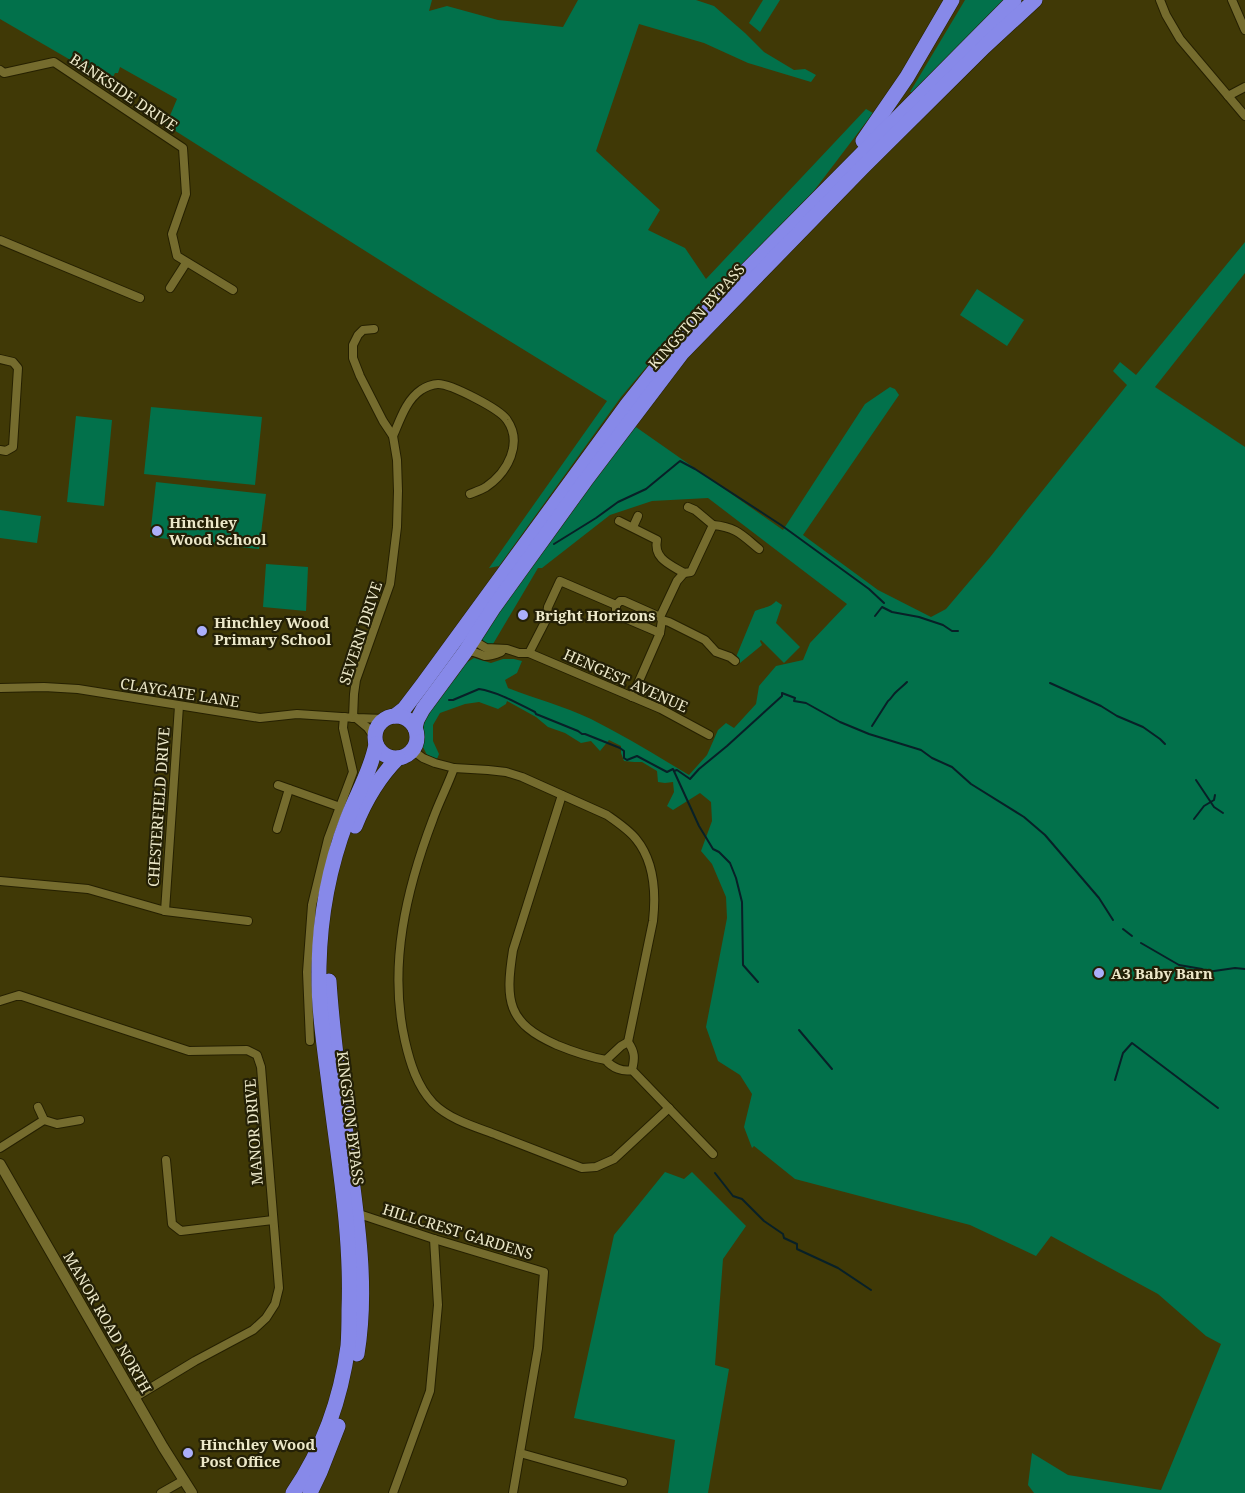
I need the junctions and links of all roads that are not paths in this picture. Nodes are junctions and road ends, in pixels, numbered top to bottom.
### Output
1 (952, 0) edge
2 (1014, 0) edge
3 (1035, 0) edge
4 (1160, 0) edge
5 (1232, 0) edge
6 (1245, 30) edge
7 (0, 70) edge
8 (1245, 87) edge
9 (1228, 96) junction
10 (1245, 117) edge
11 (833, 182) junction
12 (0, 240) edge
13 (186, 263) junction
14 (170, 288) dead end
15 (233, 291) dead end
16 (140, 298) dead end
17 (374, 329) dead end
18 (0, 359) edge
19 (393, 436) junction
20 (0, 450) edge
21 (470, 494) dead end
22 (688, 507) dead end
23 (638, 516) dead end
24 (619, 521) dead end
25 (713, 525) junction
26 (633, 527) junction
27 (759, 549) dead end
28 (684, 573) junction
29 (616, 605) junction
30 (661, 619) junction
31 (660, 633) junction
32 (469, 646) junction
33 (507, 649) junction
34 (529, 653) junction
35 (735, 661) dead end
36 (431, 674) junction
37 (0, 688) edge
38 (632, 697) junction
39 (179, 706) junction
40 (390, 717) junction
41 (351, 718) junction
42 (415, 728) junction
43 (709, 735) dead end
44 (375, 741) junction
45 (405, 754) junction
46 (454, 768) junction
47 (278, 785) dead end
48 (289, 789) junction
49 (562, 795) junction
50 (340, 807) junction
51 (277, 829) dead end
52 (0, 881) edge
53 (165, 911) junction
54 (248, 921) dead end
55 (0, 1001) edge
56 (310, 1041) dead end
57 (627, 1042) junction
58 (606, 1060) junction
59 (632, 1070) junction
60 (38, 1107) dead end
61 (669, 1108) junction
62 (44, 1120) junction
63 (80, 1120) dead end
64 (0, 1148) edge
65 (713, 1154) dead end
66 (166, 1160) dead end
67 (0, 1164) edge
68 (356, 1213) junction
69 (273, 1220) junction
70 (434, 1239) junction
71 (134, 1398) junction
72 (520, 1453) junction
73 (184, 1480) junction
74 (623, 1482) dead end
75 (161, 1493) edge
76 (192, 1493) edge
77 (293, 1493) edge
78 (310, 1493) edge
79 (393, 1493) edge
80 (513, 1493) edge

1 - 11 highway
2 - 11 highway
3 - 32 highway, KINGSTON BYPASS
4 - 9 street
5 - 6 street
7 - 13 street, BANKSIDE DRIVE
8 - 9 street
9 - 10 street
11 - 36 highway, KINGSTON BYPASS
12 - 16 street
13 - 14 street
13 - 15 street
17 - 19 street, SEVERN DRIVE
18 - 20 street
19 - 21 street
19 - 41 street, SEVERN DRIVE
22 - 25 street
23 - 26 street
24 - 26 street
25 - 27 street
25 - 28 street
26 - 28 street
28 - 30 street
29 - 30 street
29 - 31 street
29 - 34 street
30 - 31 street
30 - 35 street
31 - 38 street
32 - 33 street, HENGEST AVENUE
32 - 33 street
32 - 36 street
32 - 42 highway, KINGSTON BYPASS
33 - 34 street, HENGEST AVENUE
34 - 38 street, HENGEST AVENUE
36 - 40 highway, KINGSTON BYPASS
37 - 39 street, CLAYGATE LANE
38 - 43 street, HENGEST AVENUE
39 - 41 street, CLAYGATE LANE
39 - 53 street, CHESTERFIELD DRIVE
40 - 41 street, CLAYGATE LANE
40 - 42 highway
40 - 44 highway
41 - 44 street
41 - 50 street, SEVERN DRIVE
42 - 45 highway
44 - 45 highway
44 - 77 highway, KINGSTON BYPASS
45 - 46 street
45 - 68 highway, KINGSTON BYPASS
46 - 49 street
46 - 61 street
47 - 48 street
48 - 50 street
48 - 51 street
49 - 57 street
49 - 58 street
50 - 56 street, SEVERN DRIVE
52 - 53 street
53 - 54 street
55 - 69 street, MANOR DRIVE
57 - 58 street
57 - 59 street
58 - 59 street
59 - 61 street
60 - 62 street
61 - 65 street
62 - 63 street
62 - 64 street
66 - 69 street
67 - 71 street, MANOR ROAD NORTH
68 - 70 street, HILLCREST GARDENS
68 - 78 highway, KINGSTON BYPASS
69 - 71 street, MANOR DRIVE
70 - 72 street, HILLCREST GARDENS
70 - 79 street
71 - 73 street, MANOR ROAD NORTH
72 - 74 street
72 - 80 street, HILLCREST GARDENS
73 - 75 street
73 - 76 street, MANOR ROAD NORTH

